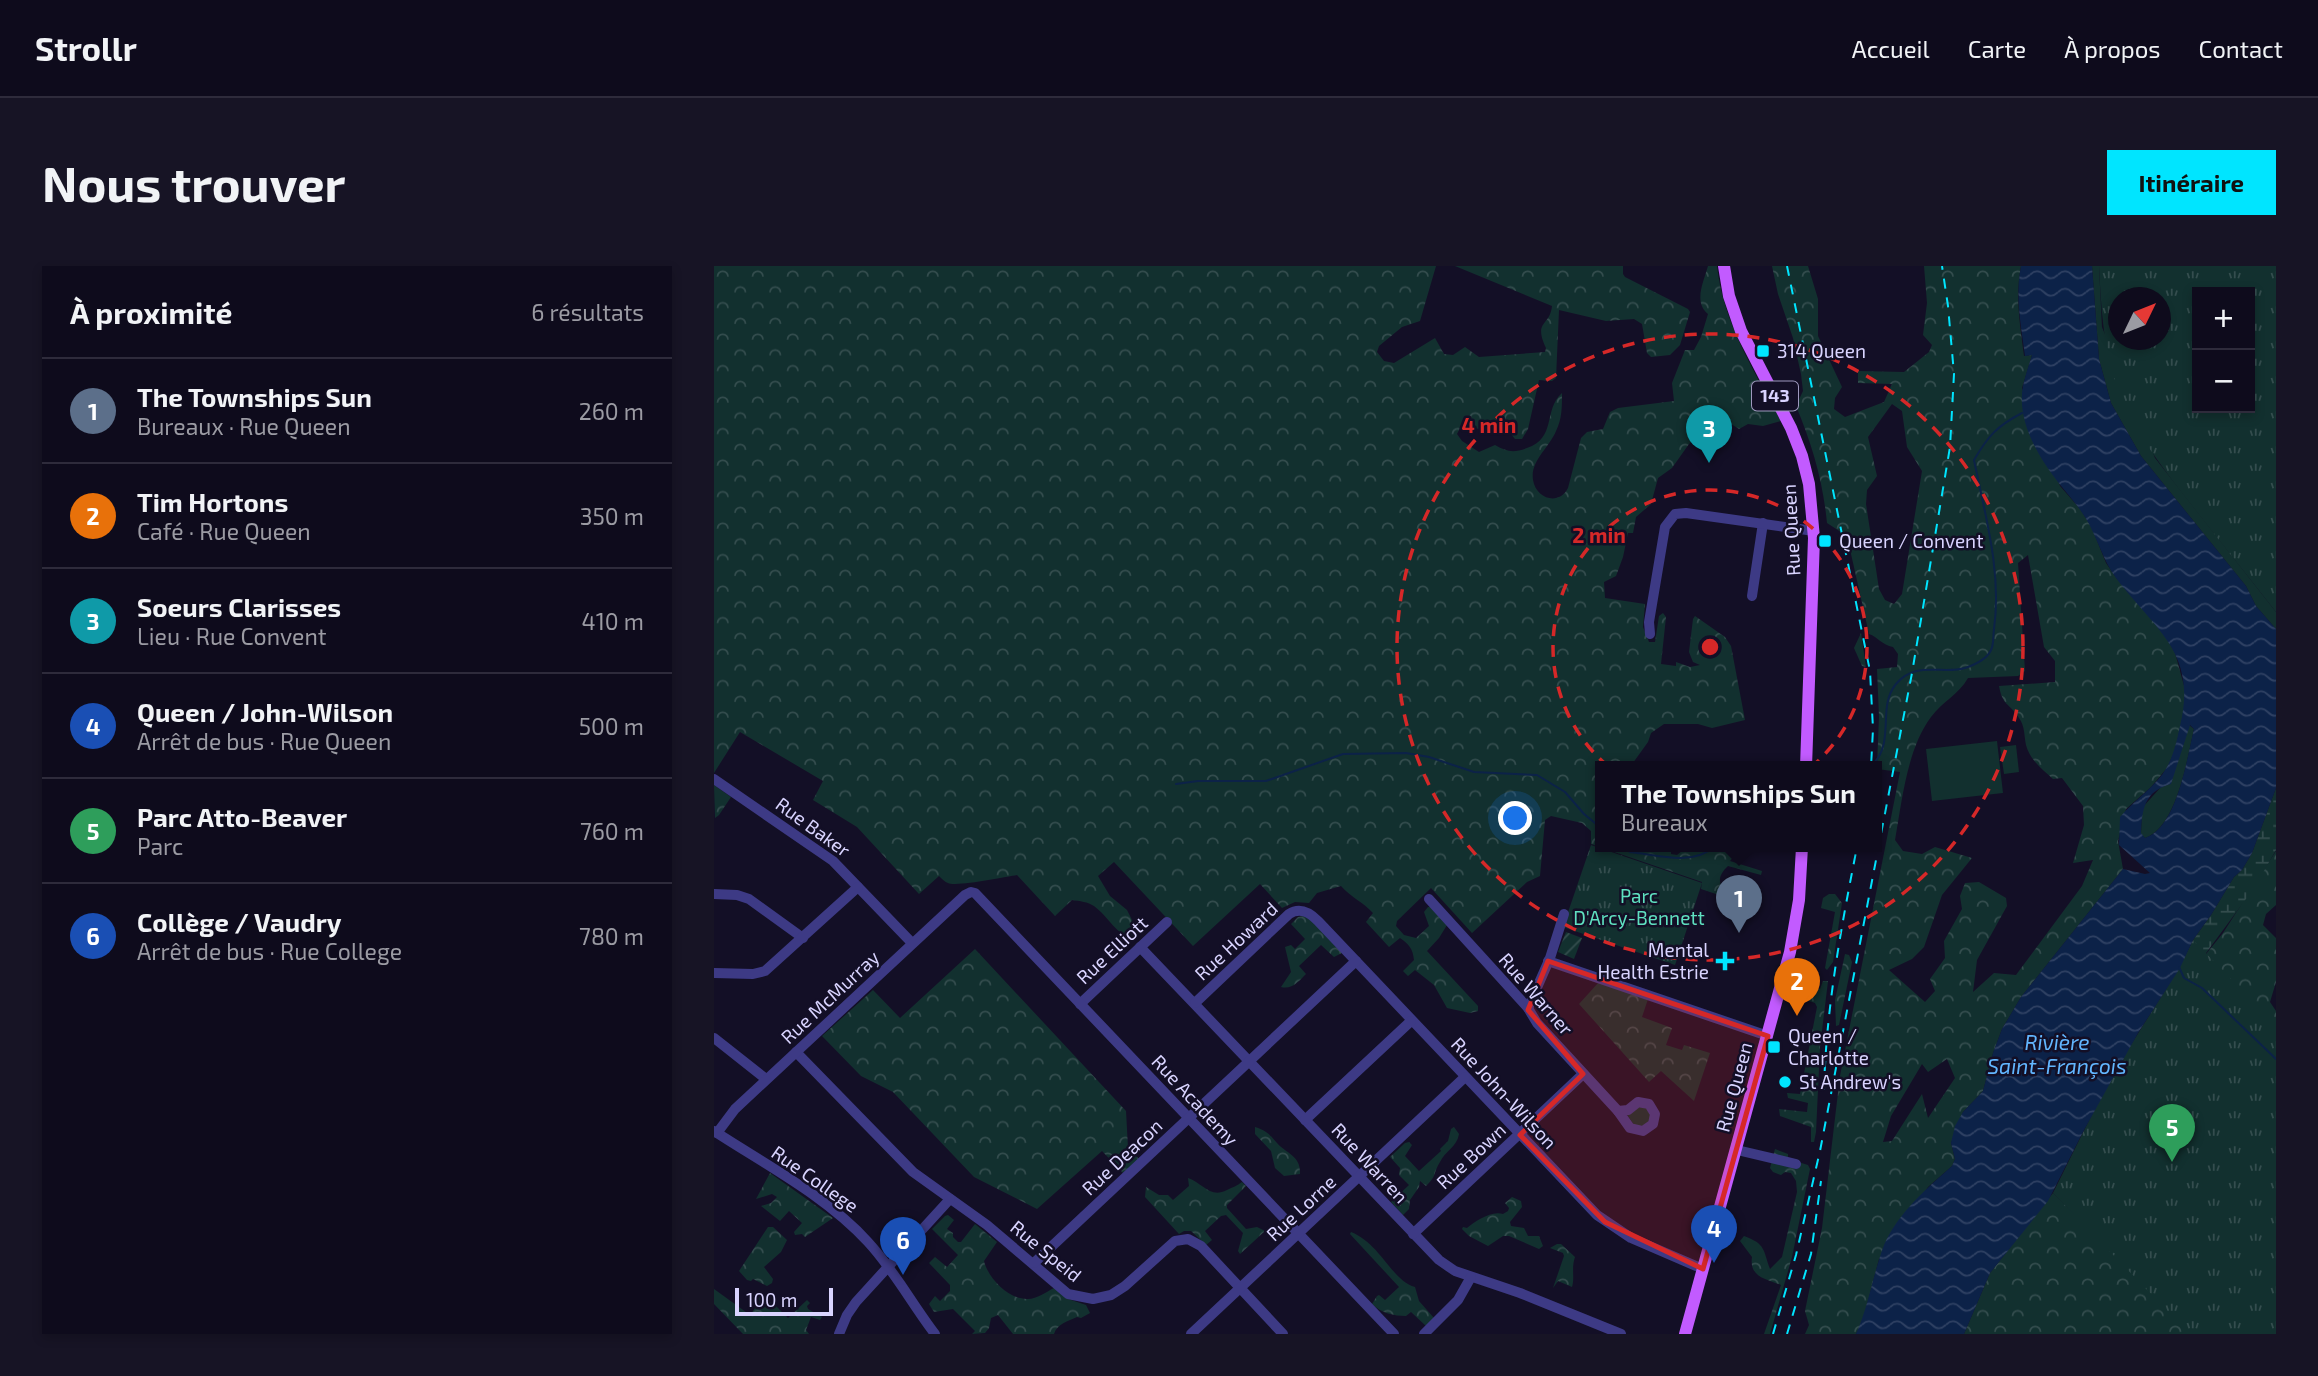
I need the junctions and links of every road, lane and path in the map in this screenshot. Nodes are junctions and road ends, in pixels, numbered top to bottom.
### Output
1 (1724, 266) edge
2 (1763, 523) junction
3 (1814, 531) junction
4 (1752, 596) dead end
5 (1650, 634) dead end
6 (1806, 761) edge
7 (714, 779) edge
8 (1802, 852) edge
9 (858, 887) junction
10 (971, 892) joint
11 (714, 894) edge
12 (1429, 899) dead end
13 (1303, 911) joint
14 (1564, 914) dead end
15 (1167, 922) dead end
16 (803, 938) junction
17 (912, 943) junction
18 (1140, 947) junction
19 (1356, 961) junction
20 (1548, 961) junction
21 (714, 973) edge
22 (1195, 1003) junction
23 (1080, 1004) junction
24 (1528, 1008) junction
25 (1411, 1021) junction
26 (1768, 1036) junction
27 (714, 1038) edge
28 (796, 1052) junction
29 (1249, 1062) junction
30 (1583, 1074) junction
31 (1465, 1077) junction
32 (766, 1079) junction
33 (1618, 1111) dead end
34 (1189, 1119) junction
35 (1305, 1120) junction
36 (715, 1132) edge
37 (1520, 1135) junction
38 (1737, 1150) junction
39 (1796, 1164) dead end
40 (1359, 1177) junction
41 (950, 1199) junction
42 (1298, 1234) junction
43 (1413, 1234) junction
44 (1034, 1263) junction
45 (888, 1266) junction
46 (1703, 1269) junction
47 (1471, 1277) junction
48 (1240, 1288) junction
49 (1426, 1333) edge
50 (839, 1334) edge
51 (935, 1334) edge
52 (1191, 1334) edge
53 (1283, 1334) edge
54 (1394, 1334) edge
55 (1621, 1334) edge
56 (1685, 1334) edge

1 - 3 main road, Rue Queen / 143
2 - 3 street
2 - 4 street
2 - 5 street
3 - 6 main road, Rue Queen / 143
7 - 9 street, Rue Baker
8 - 26 main road, Rue Queen
9 - 16 street
9 - 17 street, Rue Baker
10 - 17 street, Rue McMurray
10 - 23 street, Rue Academy
11 - 16 street
12 - 24 street, Rue Warner
13 - 19 street, Rue John-Wilson
13 - 22 street, Rue Howard
14 - 20 street
15 - 18 street, Rue Elliott
16 - 21 street
17 - 28 street, Rue McMurray
18 - 22 street, Rue Warren
18 - 23 street, Rue Elliott
19 - 25 street, Rue John-Wilson
19 - 29 street, Rue Deacon
20 - 24 street
20 - 26 street
22 - 29 street, Rue Warren
23 - 34 street, Rue Academy
24 - 30 street, Rue Warner
25 - 31 street, Rue John-Wilson
25 - 35 street
26 - 38 main road, Rue Queen
27 - 32 street
28 - 32 street, Rue McMurray
28 - 41 street, Rue Speid
29 - 34 street, Rue Deacon
29 - 35 street, Rue Warren
30 - 33 street, Rue Warner
30 - 37 street, Rue Bown
31 - 37 street, Rue John-Wilson
31 - 40 street, Rue Lorne
32 - 36 street, Rue McMurray
34 - 42 street, Rue Academy
34 - 44 street, Rue Deacon
35 - 40 street, Rue Warren
36 - 45 street, Rue College
37 - 43 street, Rue Bown
37 - 46 street, Rue John-Wilson
38 - 39 street
38 - 46 main road, Rue Queen
40 - 42 street, Rue Lorne
40 - 43 street, Rue Warren
41 - 44 street, Rue Speid
41 - 45 street
42 - 48 street, Rue Lorne
42 - 54 street, Rue Academy
43 - 47 street, Rue Warren
44 - 48 street, Rue Speid
45 - 50 street
45 - 51 street, Rue College
46 - 56 main road, Rue Queen
47 - 49 street
47 - 55 street, Rue Warren
48 - 52 street, Rue Lorne
48 - 53 street, Rue Speid

